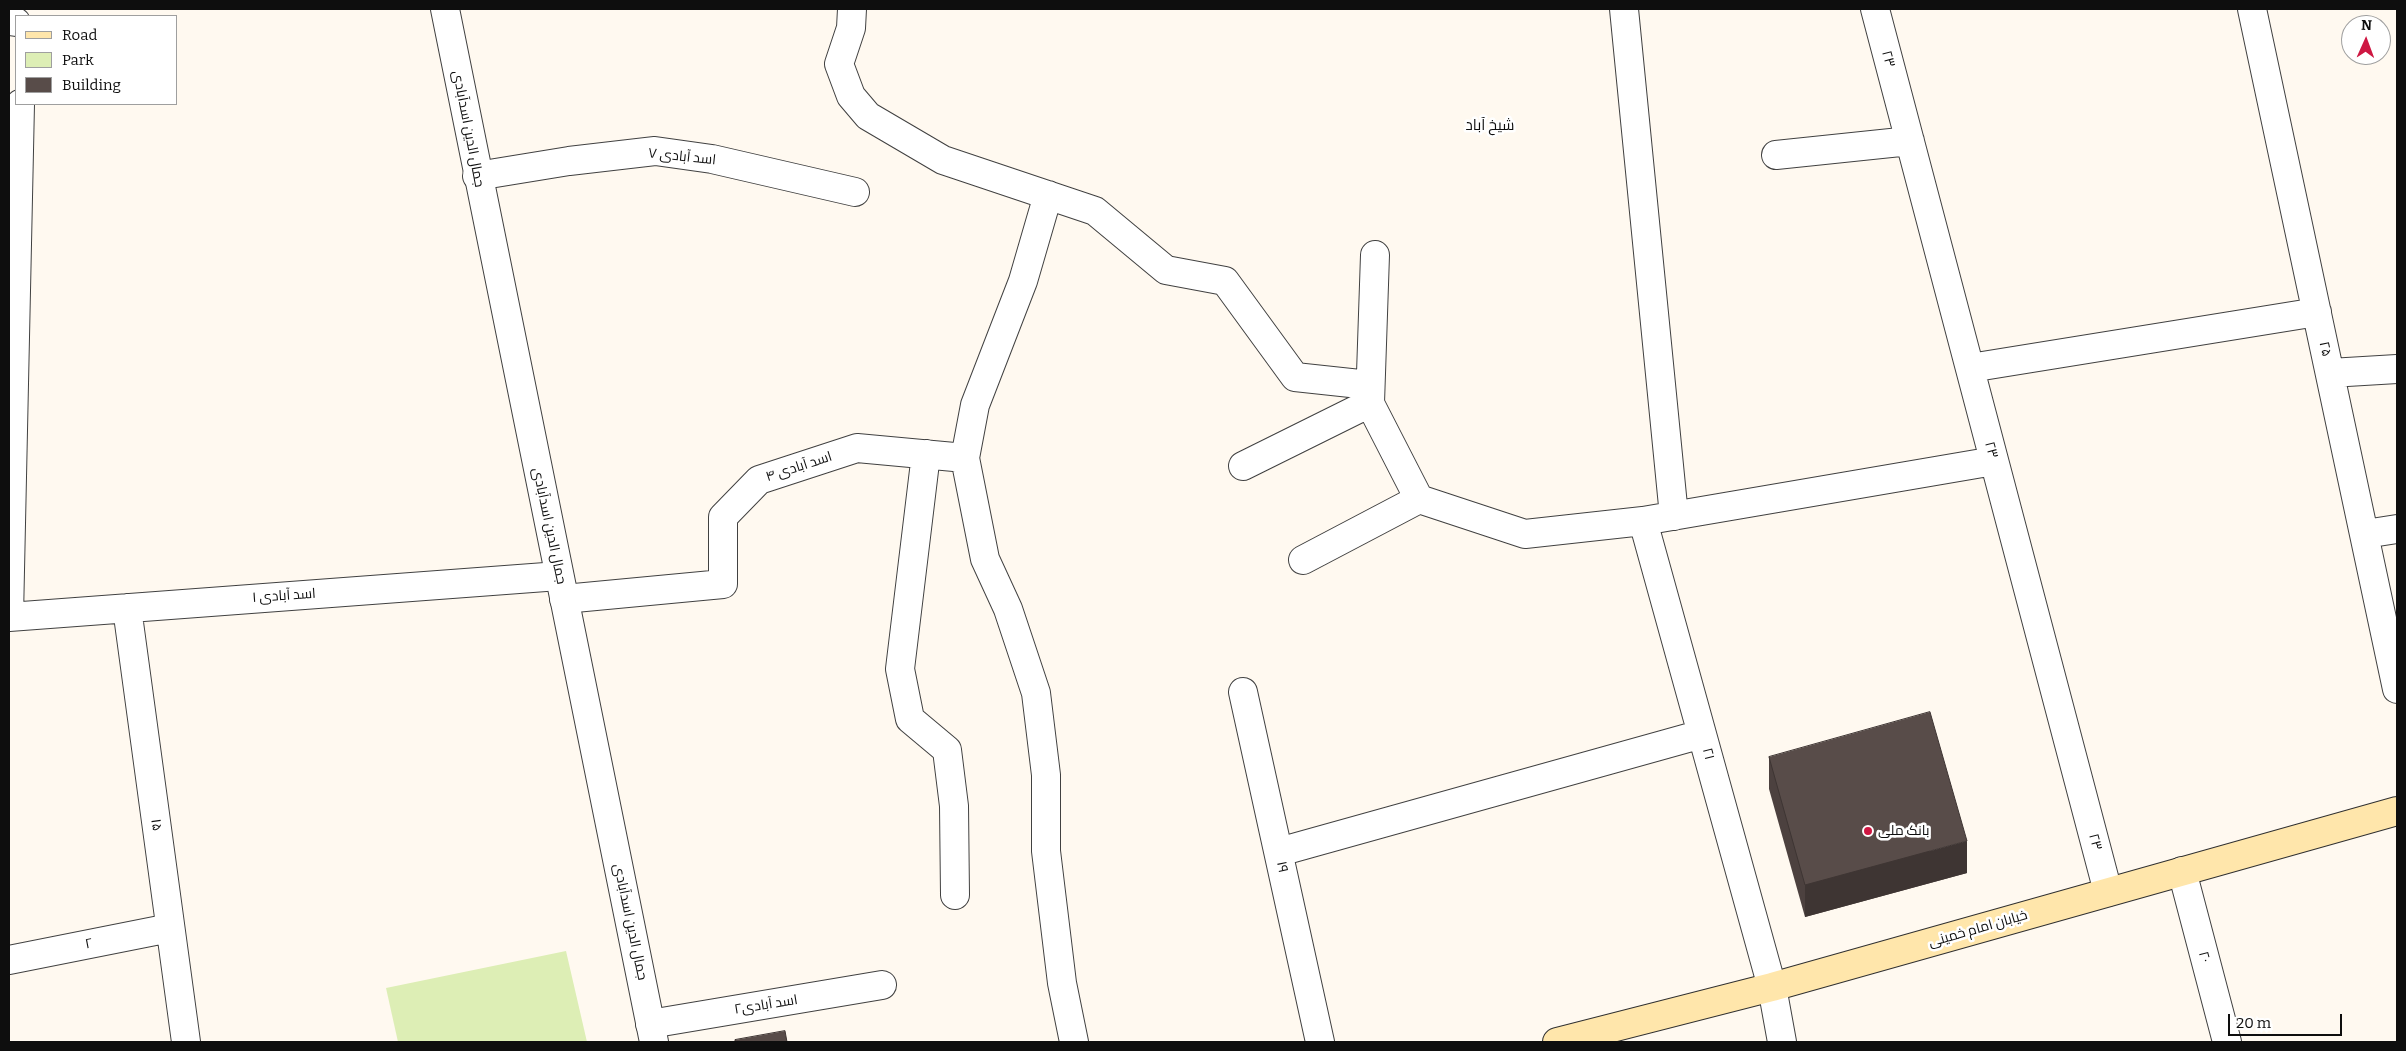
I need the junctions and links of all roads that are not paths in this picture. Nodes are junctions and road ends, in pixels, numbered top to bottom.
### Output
1 (445, 9) edge
2 (852, 9) edge
3 (1624, 9) edge
4 (1875, 9) edge
5 (2252, 9) edge
6 (20, 105) edge
7 (1910, 141) junction
8 (1776, 155) dead end
9 (477, 176) junction
10 (855, 192) dead end
11 (1048, 195) junction
12 (1375, 255) dead end
13 (2317, 312) junction
14 (12, 331) edge
15 (1970, 368) junction
16 (2397, 369) edge
17 (2330, 373) junction
18 (1370, 403) junction
19 (926, 454) junction
20 (965, 458) junction
21 (1994, 461) junction
22 (1243, 466) dead end
23 (1420, 499) junction
24 (1674, 516) junction
25 (1643, 521) junction
26 (2397, 529) edge
27 (2364, 534) junction
28 (1303, 560) dead end
29 (562, 587) junction
30 (127, 608) junction
31 (9, 617) edge
32 (2397, 689) edge
33 (1243, 692) dead end
34 (1702, 734) junction
35 (2397, 811) edge
36 (1279, 852) junction
37 (2182, 871) junction
38 (2108, 892) junction
39 (955, 895) dead end
40 (170, 928) junction
41 (9, 960) edge
42 (882, 985) dead end
43 (1772, 987) junction
44 (652, 1033) edge
45 (186, 1042) edge
46 (1074, 1042) edge
47 (1320, 1042) edge
48 (1557, 1042) edge
49 (1782, 1042) edge
50 (2227, 1042) edge

1 - 9 street, جمال الدین اسدآبادی
2 - 11 street
3 - 24 street
4 - 7 street, ۲۳
5 - 13 street, ۲۵
6 - 14 street
7 - 8 street
7 - 15 street, ۲۳
9 - 10 street, اسد آبادی ۷
9 - 29 street, جمال الدین اسدآبادی
11 - 18 street
11 - 20 street
12 - 18 street
13 - 15 street
13 - 17 street, ۲۵
14 - 31 street
15 - 21 street, ۲۳
16 - 17 street
17 - 27 street, ۲۵
18 - 22 street
18 - 23 street
19 - 20 street, اسد آبادی ۴
19 - 29 street, اسد آبادی ۴
19 - 39 street
20 - 46 street
21 - 24 street
21 - 38 street, ۲۳
23 - 25 street
23 - 28 street
24 - 25 street
25 - 34 street, ۲۱
26 - 27 street
27 - 32 street, ۲۵
29 - 30 street, اسد آبادی ۱
29 - 44 street, جمال الدین اسدآبادی
30 - 31 street, اسد آبادی ۱
30 - 40 street, ۱۵
33 - 36 street, ۱۹
34 - 36 street
34 - 43 street, ۲۱
35 - 37 main road, خیابان امام خمینی
36 - 47 street, ۱۹
37 - 38 main road, خیابان امام خمینی
37 - 50 street, ۲۰
38 - 43 main road, خیابان امام خمینی
40 - 41 street, ۲
40 - 45 street, ۱۵
42 - 44 street, اسد آبادی۲
43 - 48 main road, خیابان امام خمینی
43 - 49 street, ۲۱

